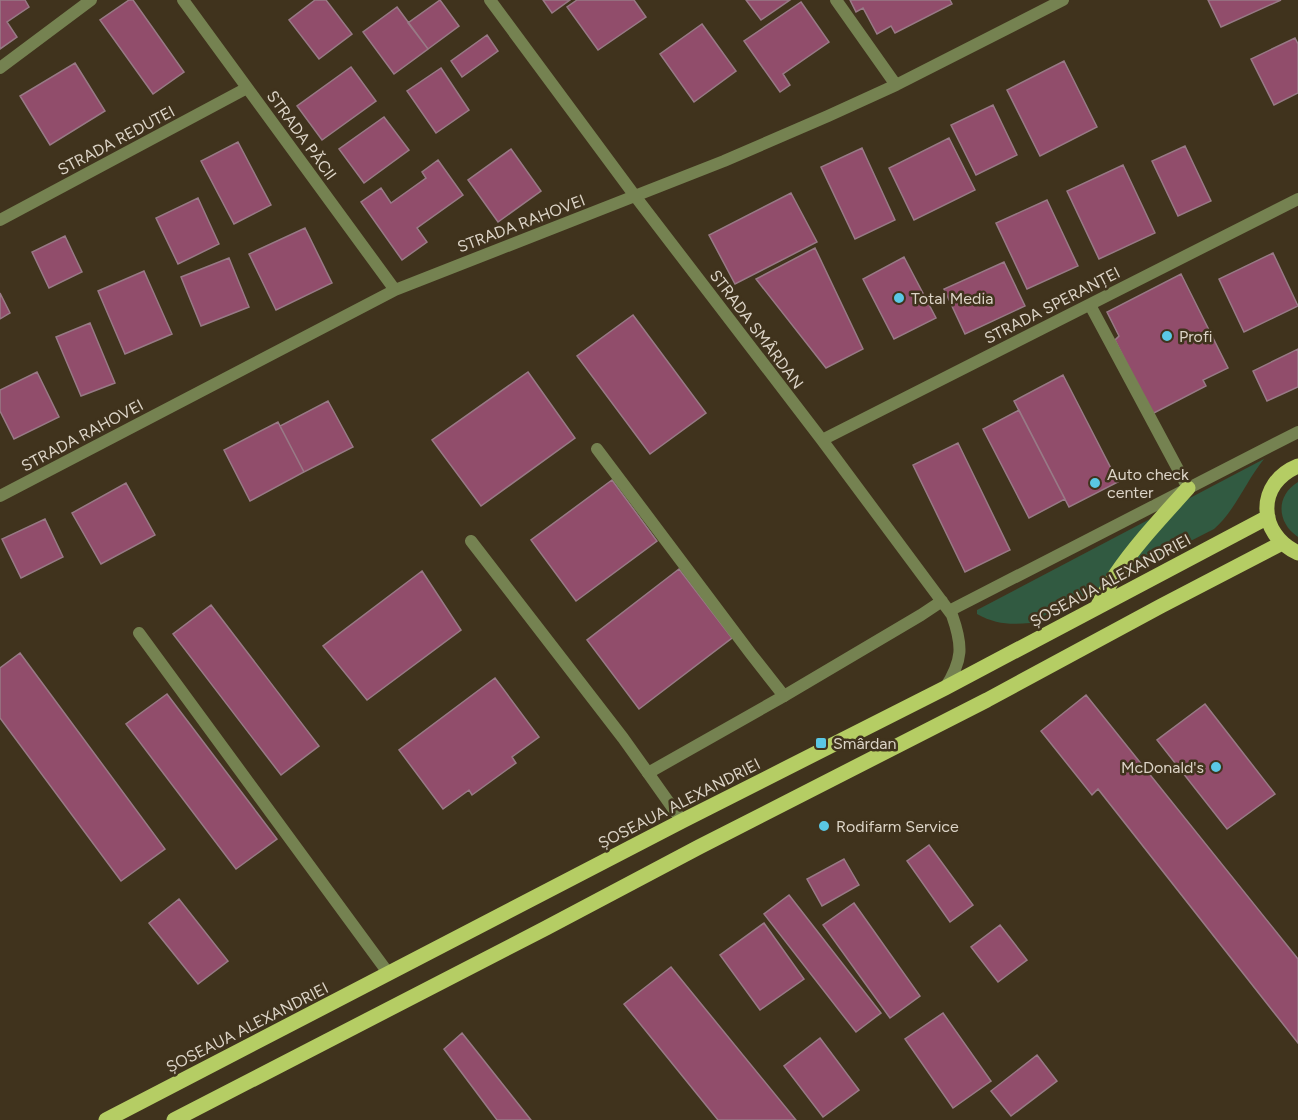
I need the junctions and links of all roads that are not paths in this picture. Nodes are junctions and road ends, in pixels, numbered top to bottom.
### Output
1 (91, 0) edge
2 (183, 0) edge
3 (490, 0) edge
4 (836, 0) edge
5 (1063, 0) edge
6 (0, 68) edge
7 (896, 85) junction
8 (247, 88) junction
9 (634, 196) junction
10 (1298, 200) edge
11 (0, 220) edge
12 (395, 290) junction
13 (1090, 305) junction
14 (1298, 432) edge
15 (822, 440) junction
16 (597, 448) dead end
17 (1298, 466) edge
18 (1188, 488) junction
19 (0, 496) edge
20 (1268, 517) junction
21 (471, 541) dead end
22 (1282, 543) junction
23 (1298, 553) edge
24 (1096, 608) junction
25 (948, 609) junction
26 (139, 633) dead end
27 (945, 688) junction
28 (784, 696) junction
29 (648, 773) junction
30 (682, 821) junction
31 (389, 974) junction
32 (106, 1120) edge
33 (174, 1120) edge

1 - 6 street
2 - 8 street, STRADA PĂCII
3 - 9 street, STRADA SMÂRDAN
4 - 7 street
5 - 7 street, STRADA RAHOVEI
7 - 9 street, STRADA RAHOVEI
8 - 11 street, STRADA REDUTEI
8 - 12 street, STRADA PĂCII
9 - 12 street, STRADA RAHOVEI
9 - 15 street, STRADA SMÂRDAN
10 - 13 street, STRADA SPERANȚEI
12 - 19 street, STRADA RAHOVEI
13 - 15 street, STRADA SPERANȚEI
13 - 18 street
14 - 18 street
15 - 25 street, STRADA SMÂRDAN
16 - 28 street
17 - 20 main road
18 - 24 main road
18 - 25 street
20 - 22 main road
20 - 24 main road, ȘOSEAUA ALEXANDRIEI
21 - 29 street
22 - 23 main road
22 - 33 main road
24 - 27 main road, ȘOSEAUA ALEXANDRIEI
25 - 27 street, STRADA SMÂRDAN
25 - 28 street
26 - 31 street
27 - 30 main road, ȘOSEAUA ALEXANDRIEI
28 - 29 street
29 - 30 street
30 - 31 main road, ȘOSEAUA ALEXANDRIEI
31 - 32 main road, ȘOSEAUA ALEXANDRIEI

